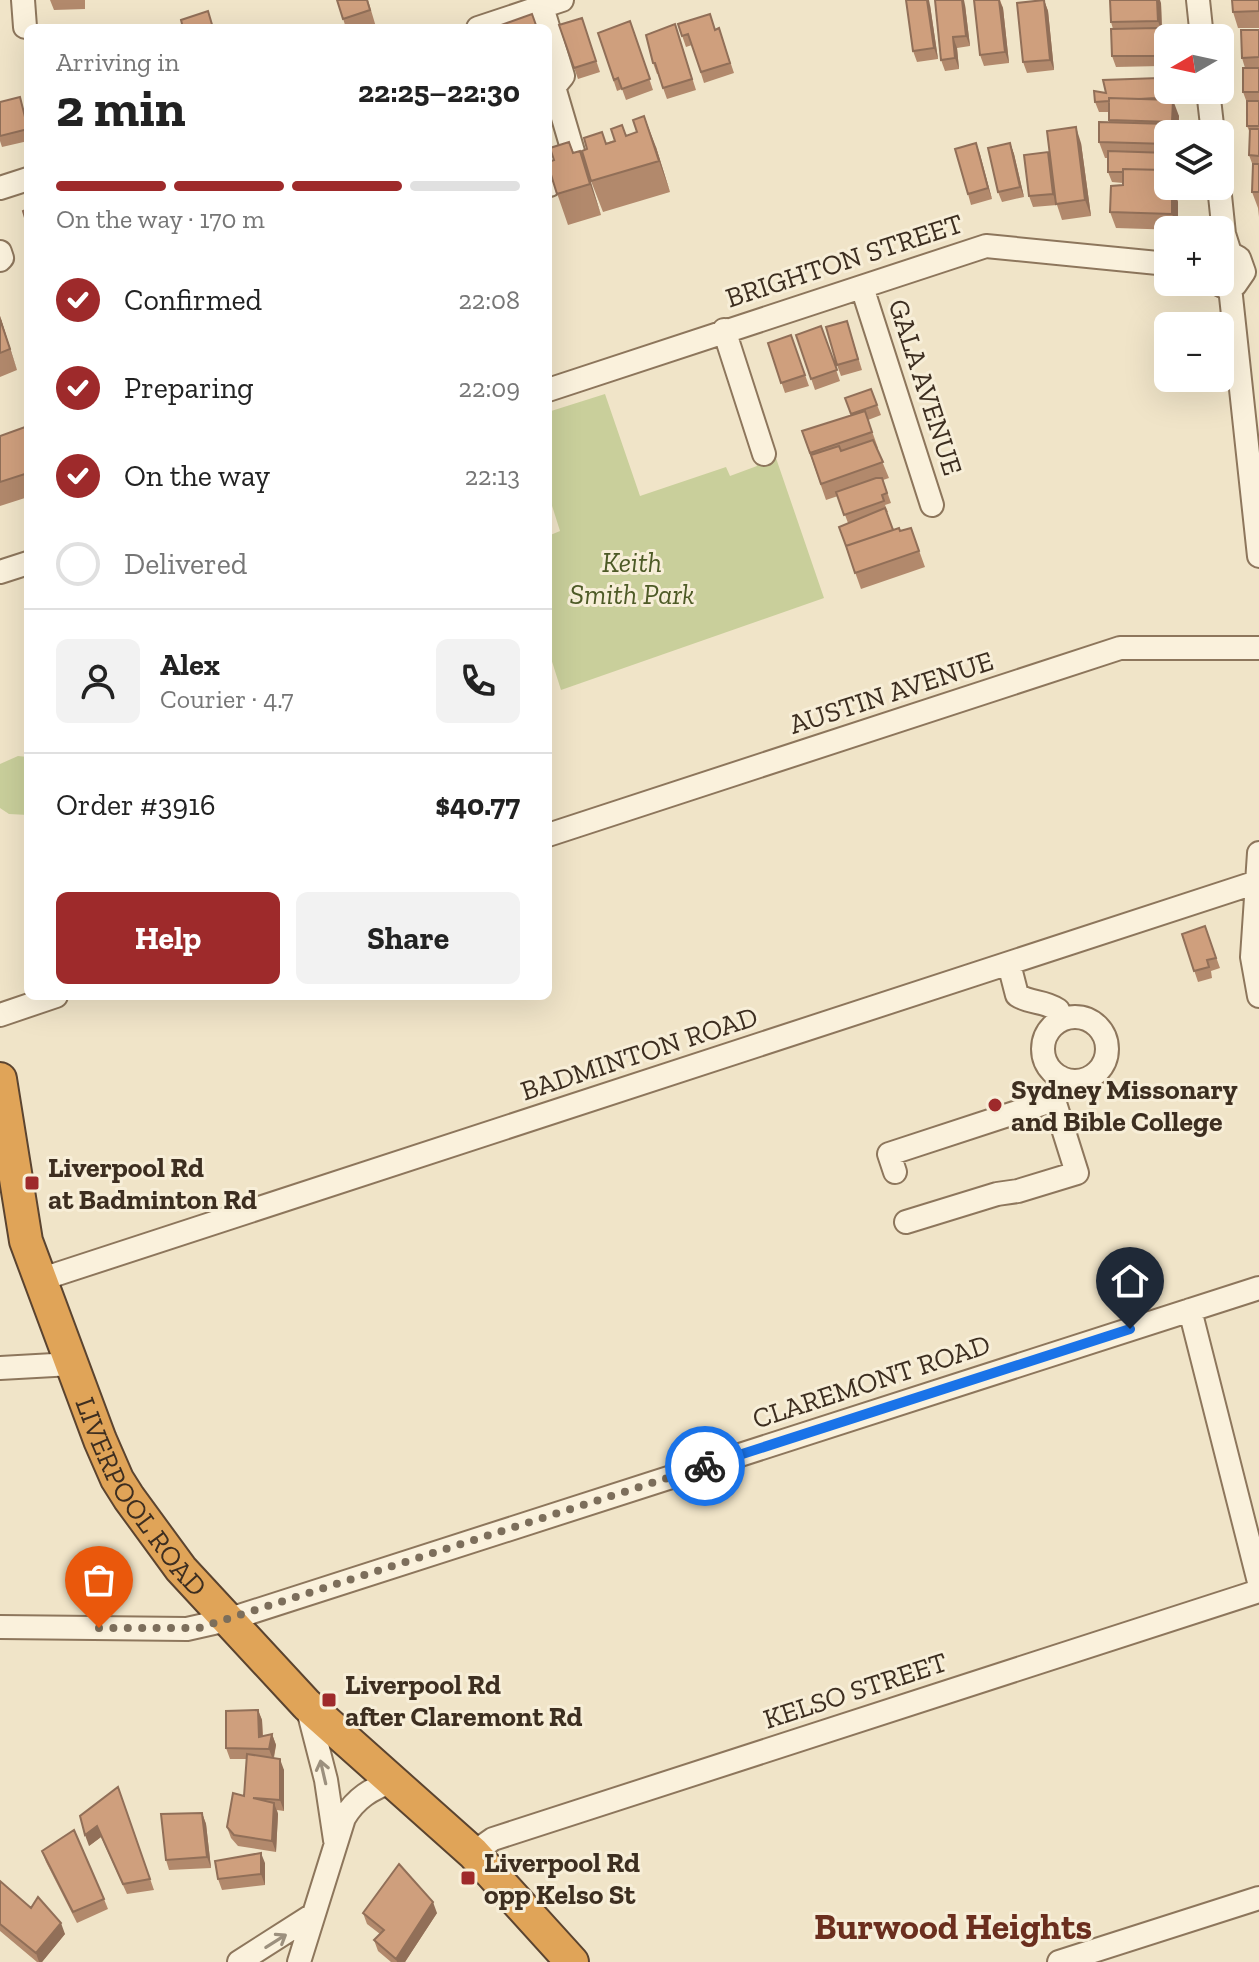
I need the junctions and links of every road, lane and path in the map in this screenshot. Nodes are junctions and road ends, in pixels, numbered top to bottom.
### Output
1 (23, 0) edge
2 (1198, 0) edge
3 (552, 3) edge
4 (25, 24) edge
5 (490, 24) edge
6 (1201, 24) edge
7 (24, 180) edge
8 (552, 183) edge
9 (0, 188) edge
10 (0, 252) edge
11 (1234, 257) edge
12 (0, 260) edge
13 (1154, 263) edge
14 (1237, 279) edge
15 (862, 287) junction
16 (724, 330) junction
17 (552, 389) edge
18 (764, 454) dead end
19 (932, 505) dead end
20 (1259, 547) edge
21 (24, 564) edge
22 (0, 572) edge
23 (1259, 648) edge
24 (552, 834) edge
25 (1259, 853) edge
26 (1257, 882) junction
27 (1009, 964) junction
28 (1259, 996) edge
29 (44, 1000) edge
30 (0, 1015) edge
31 (1060, 1020) junction
32 (1060, 1077) junction
33 (0, 1084) edge
34 (1054, 1100) junction
35 (895, 1172) dead end
36 (906, 1222) dead end
37 (39, 1280) junction
38 (1259, 1288) edge
39 (1190, 1310) junction
40 (72, 1364) junction
41 (0, 1368) edge
42 (1259, 1582) edge
43 (1259, 1591) edge
44 (227, 1620) junction
45 (0, 1627) edge
46 (307, 1705) junction
47 (393, 1781) junction
48 (335, 1841) junction
49 (473, 1853) junction
50 (1259, 1898) edge
51 (311, 1916) junction
52 (239, 1962) edge
53 (299, 1962) edge
54 (572, 1962) edge
55 (1059, 1962) edge

1 - 4 street
2 - 6 street
3 - 5 street
3 - 8 street
7 - 9 street
10 - 12 street
11 - 14 street
13 - 15 street, BRIGHTON STREET
14 - 20 street
15 - 16 street, BRIGHTON STREET
15 - 19 street, GALA AVENUE
16 - 17 street, BRIGHTON STREET
16 - 18 street
21 - 22 street
23 - 24 street, AUSTIN AVENUE
25 - 26 street
26 - 27 street, BADMINTON ROAD
26 - 28 street
27 - 31 street
27 - 37 street, BADMINTON ROAD
29 - 30 street
31 - 32 street
31 - 32 street
32 - 34 street
33 - 37 highway, LIVERPOOL ROAD
34 - 35 street
34 - 36 street
37 - 40 highway, LIVERPOOL ROAD
38 - 39 street, CLAREMONT ROAD
39 - 42 street
39 - 44 street, CLAREMONT ROAD
40 - 41 street
40 - 44 highway, LIVERPOOL ROAD
43 - 49 street, KELSO STREET
44 - 45 street, CLAREMONT ROAD
44 - 46 highway, LIVERPOOL ROAD
46 - 47 highway, LIVERPOOL ROAD
48 -> 46 street
47 - 48 street
47 - 49 highway, LIVERPOOL ROAD
48 - 51 street
49 - 54 highway, LIVERPOOL ROAD
50 - 55 street
52 -> 51 street
51 - 53 street

